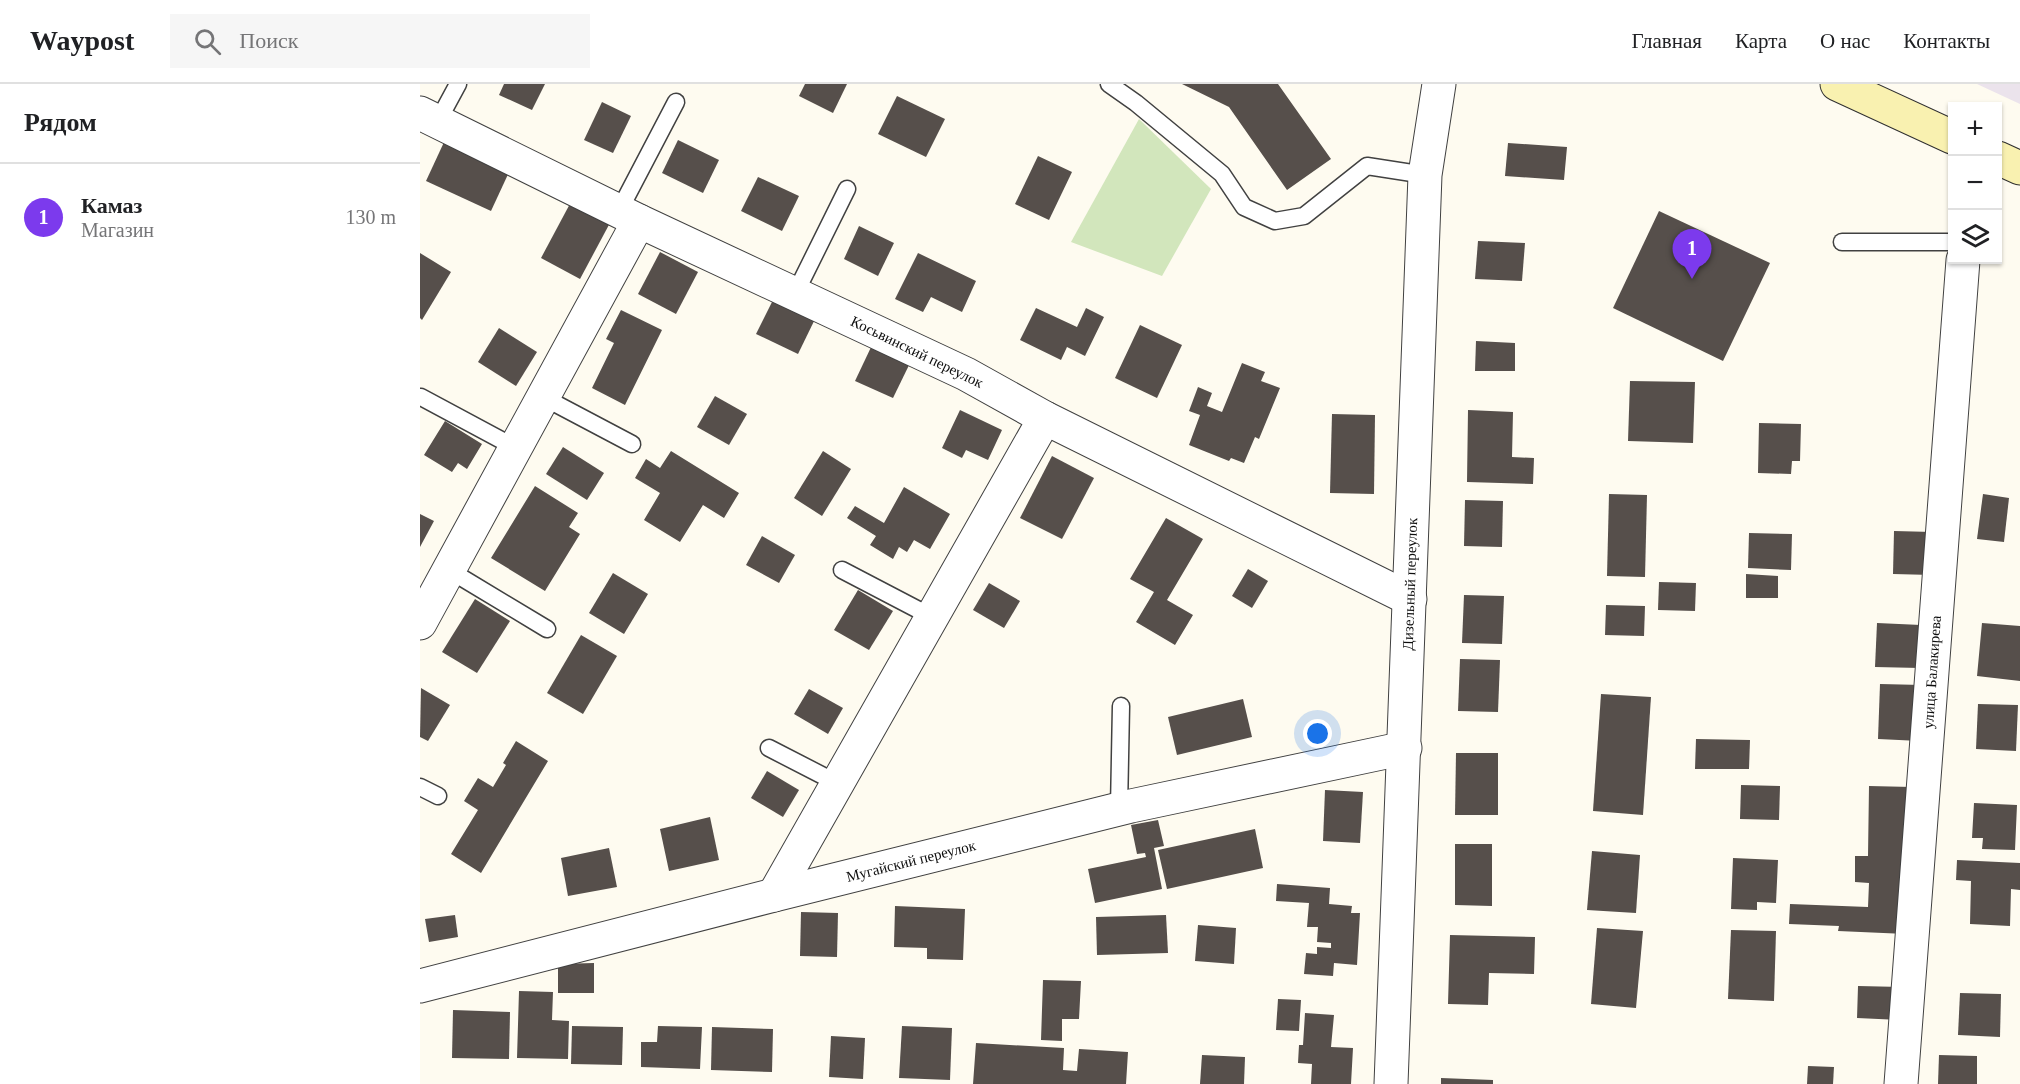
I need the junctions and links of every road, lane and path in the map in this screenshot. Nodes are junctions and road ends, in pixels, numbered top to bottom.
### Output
1 (458, 84) edge
2 (1109, 84) edge
3 (1439, 84) edge
4 (1838, 84) edge
5 (676, 102) dead end
6 (429, 117) edge
7 (1948, 135) edge
8 (2002, 160) edge
9 (2020, 168) edge
10 (1425, 175) junction
11 (847, 189) dead end
12 (629, 216) junction
13 (1842, 242) dead end
14 (1948, 242) edge
15 (1963, 264) edge
16 (795, 294) junction
17 (421, 397) edge
18 (543, 397) junction
19 (1045, 418) junction
20 (632, 444) dead end
21 (516, 448) junction
22 (449, 570) junction
23 (842, 570) dead end
24 (1410, 599) junction
25 (932, 617) junction
26 (420, 623) edge
27 (548, 628) dead end
28 (1121, 706) dead end
29 (769, 748) dead end
30 (1405, 748) junction
31 (837, 783) junction
32 (420, 787) edge
33 (438, 796) dead end
34 (1119, 809) junction
35 (774, 895) junction
36 (420, 986) edge
37 (1391, 1084) edge
38 (1901, 1084) edge

1 - 6 lane
2 - 10 lane
3 - 10 street, Дизельный переулок
4 - 7 main road
5 - 12 lane
6 - 12 street, Косьвинский переулок
8 - 9 main road
10 - 24 street, Дизельный переулок
11 - 16 lane
12 - 16 street, Косьвинский переулок
12 - 18 street
13 - 14 lane
15 - 38 street, улица Балакирева
16 - 19 street, Косьвинский переулок
17 - 21 lane
18 - 20 lane
18 - 21 street
19 - 24 street, Косьвинский переулок
19 - 25 street
21 - 22 street
22 - 26 street
22 - 27 lane
23 - 25 lane
24 - 30 street, Дизельный переулок
25 - 31 street
28 - 34 lane
29 - 31 lane
30 - 34 street, Мугайский переулок
30 - 37 street, Дизельный переулок
31 - 35 street
32 - 33 lane
34 - 35 street, Мугайский переулок
35 - 36 street, Мугайский переулок

